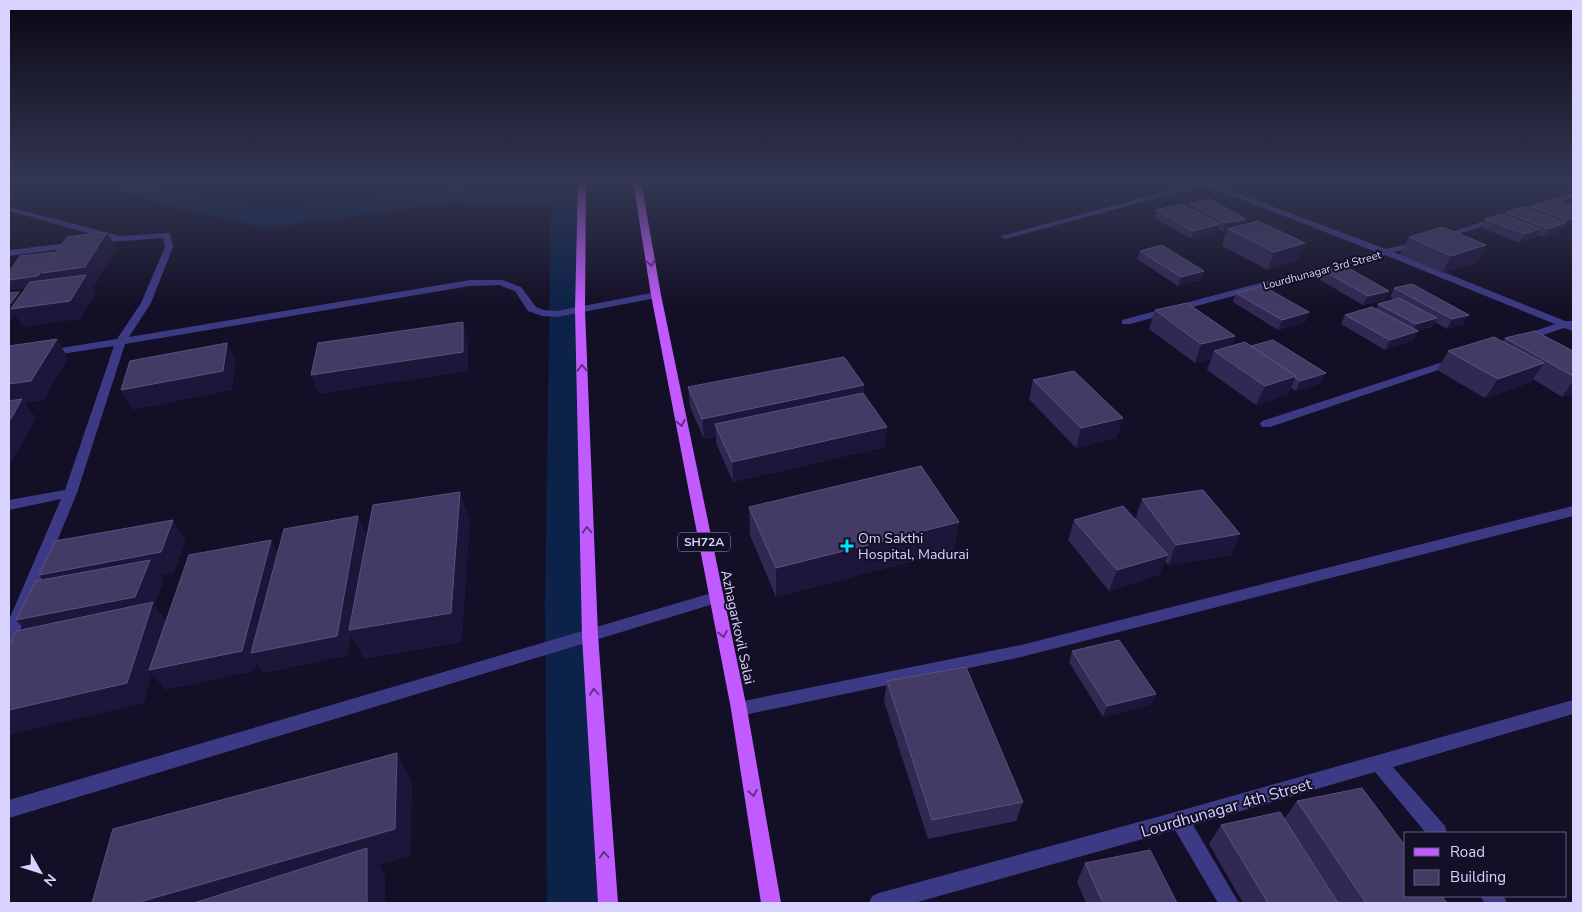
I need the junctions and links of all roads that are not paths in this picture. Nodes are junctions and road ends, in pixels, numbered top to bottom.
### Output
1 (63, 224) edge
2 (580, 224) edge
3 (643, 224) edge
4 (1050, 224) edge
5 (1311, 224) edge
6 (1480, 224) edge
7 (1005, 236) dead end
8 (1435, 238) edge
9 (120, 239) junction
10 (1425, 241) edge
11 (9, 253) edge
12 (1388, 253) junction
13 (656, 295) junction
14 (575, 311) junction
15 (1126, 322) dead end
16 (1570, 324) edge
17 (122, 342) junction
18 (1509, 343) edge
19 (37, 354) edge
20 (1462, 358) edge
21 (1266, 424) dead end
22 (70, 493) junction
23 (9, 505) edge
24 (1573, 511) edge
25 (715, 598) junction
26 (588, 636) junction
27 (9, 638) edge
28 (1573, 707) edge
29 (738, 709) junction
30 (1379, 763) junction
31 (9, 809) edge
32 (1179, 820) junction
33 (1437, 832) edge
34 (608, 903) edge
35 (771, 903) edge
36 (879, 903) edge
37 (1229, 903) edge

1 - 9 street
2 - 14 main road
3 -> 13 main road, Azhagarkovil Salai / SH72A
4 - 7 street
5 - 12 street
6 - 8 street
9 - 11 street
9 - 17 street
10 - 12 street, Lourdhunagar 3rd Street
12 - 15 street, Lourdhunagar 3rd Street
12 - 16 street
13 - 14 street
13 -> 25 main road, Azhagarkovil Salai / SH72A
14 - 17 street
26 -> 14 main road
16 - 18 street
17 - 19 street
17 - 22 street
20 - 21 street
22 - 23 street
22 - 27 street
24 - 29 street
25 - 26 street
25 -> 29 main road, Azhagarkovil Salai / SH72A
26 - 31 street
34 -> 26 main road
28 - 30 street, Lourdhunagar 4th Street
29 -> 35 main road, Azhagarkovil Salai / SH72A
30 - 32 street, Lourdhunagar 4th Street
30 - 33 street
32 - 36 street, Lourdhunagar 4th Street
32 - 37 street

